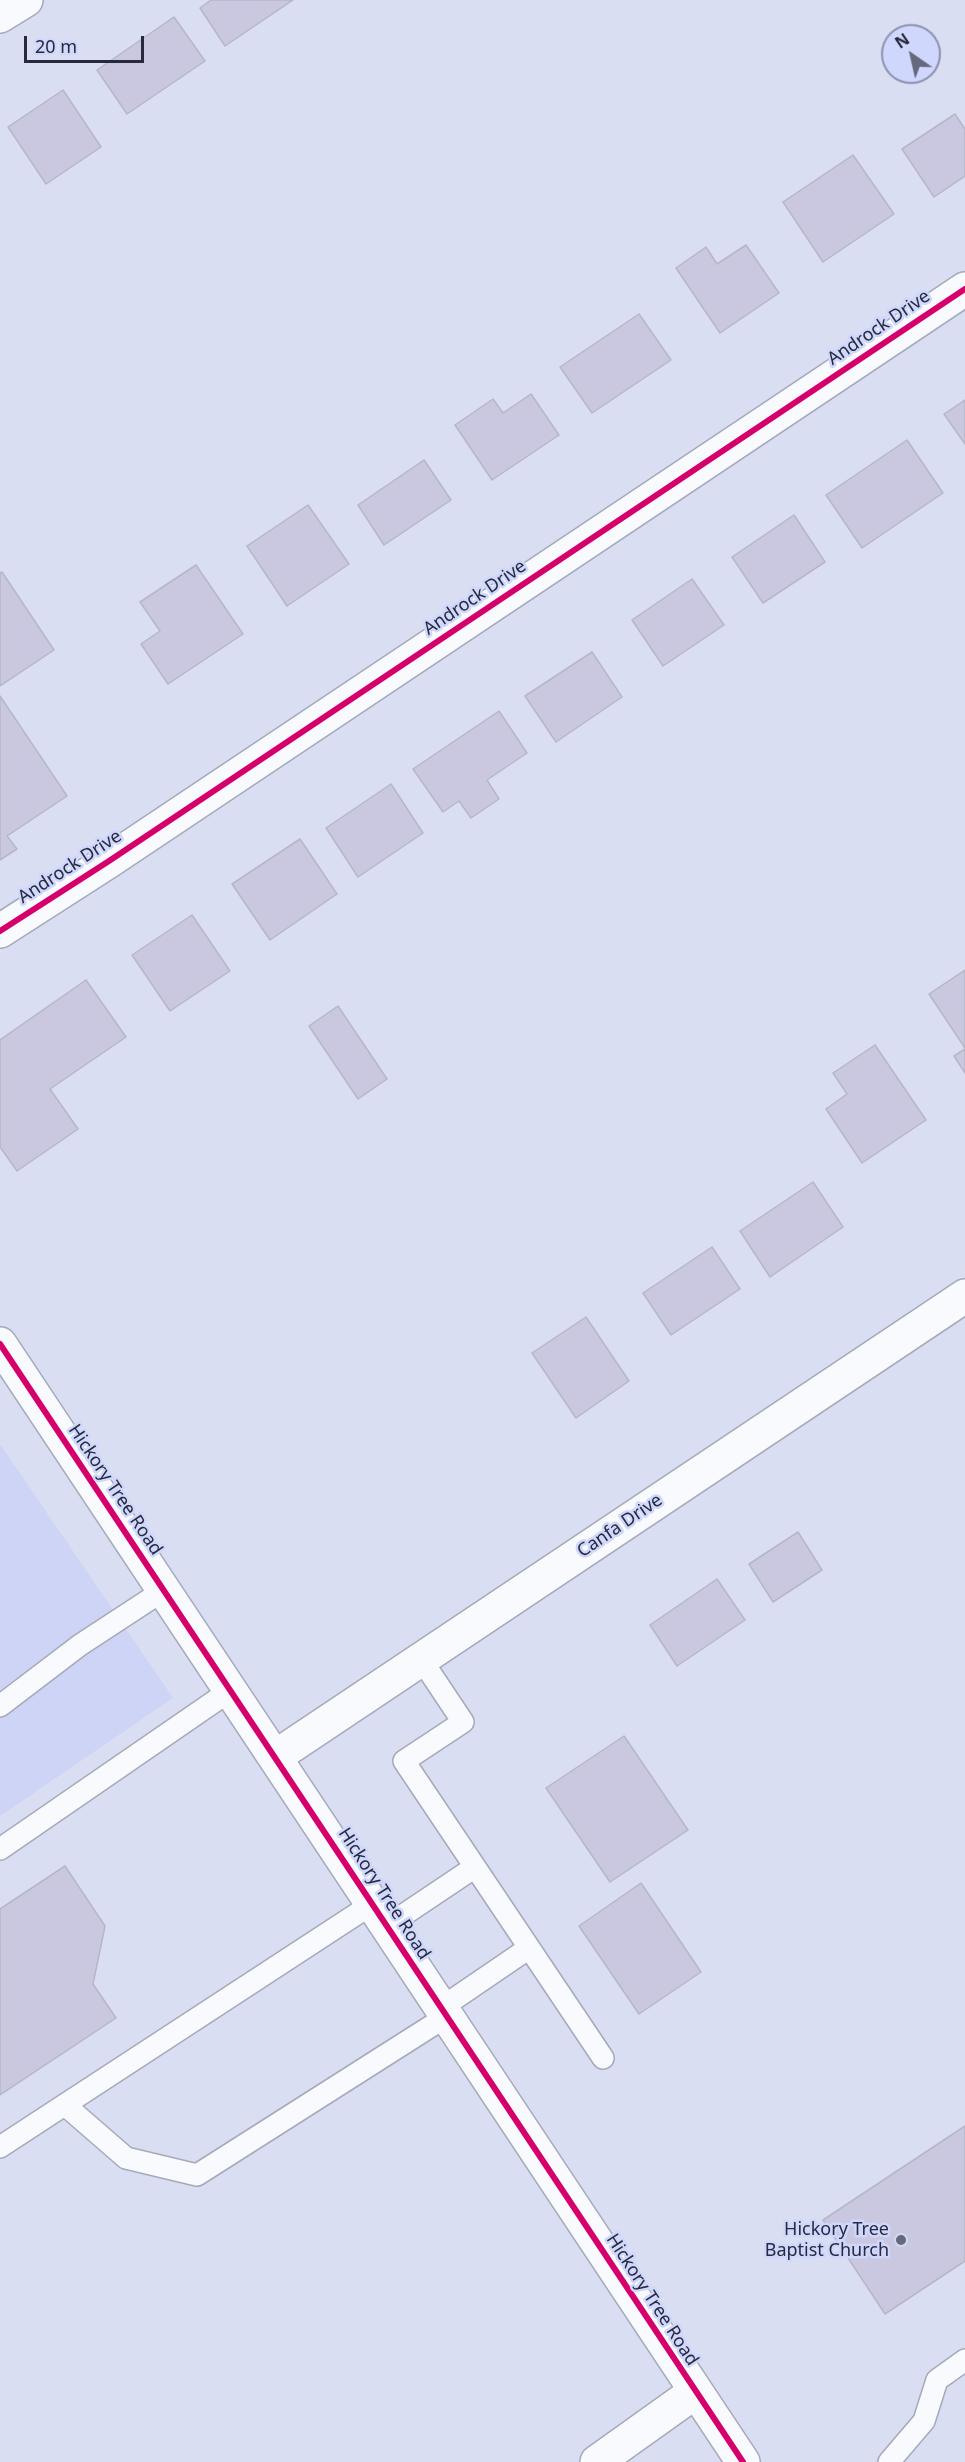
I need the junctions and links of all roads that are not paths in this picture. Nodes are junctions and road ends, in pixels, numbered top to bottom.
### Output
1 (26, 0) edge
2 (0, 16) edge
3 (965, 289) edge
4 (0, 931) edge
5 (965, 1296) edge
6 (0, 1344) edge
7 (164, 1590) junction
8 (421, 1659) junction
9 (231, 1690) junction
10 (0, 1706) edge
11 (275, 1757) junction
12 (0, 1849) edge
13 (475, 1867) junction
14 (380, 1915) junction
15 (529, 1948) junction
16 (444, 2012) junction
17 (603, 2058) dead end
18 (65, 2105) junction
19 (0, 2147) edge
20 (965, 2360) edge
21 (695, 2392) junction
22 (597, 2462) edge
23 (742, 2462) edge
24 (889, 2462) edge

1 - 2 street
3 - 4 street, Androck Drive
5 - 8 street, Canfa Drive
6 - 7 street, Hickory Tree Road
7 - 9 street, Hickory Tree Road
7 - 10 lane
8 - 11 street, Canfa Drive
8 - 13 lane
9 - 11 street, Hickory Tree Road
9 - 12 lane
11 - 14 street, Hickory Tree Road
13 - 14 lane
13 - 15 lane
14 - 16 street, Hickory Tree Road
14 - 18 lane
15 - 16 lane
15 - 17 lane
16 - 18 lane
16 - 21 street, Hickory Tree Road
18 - 19 lane
20 - 24 lane
21 - 22 street
21 - 23 street, Hickory Tree Road

